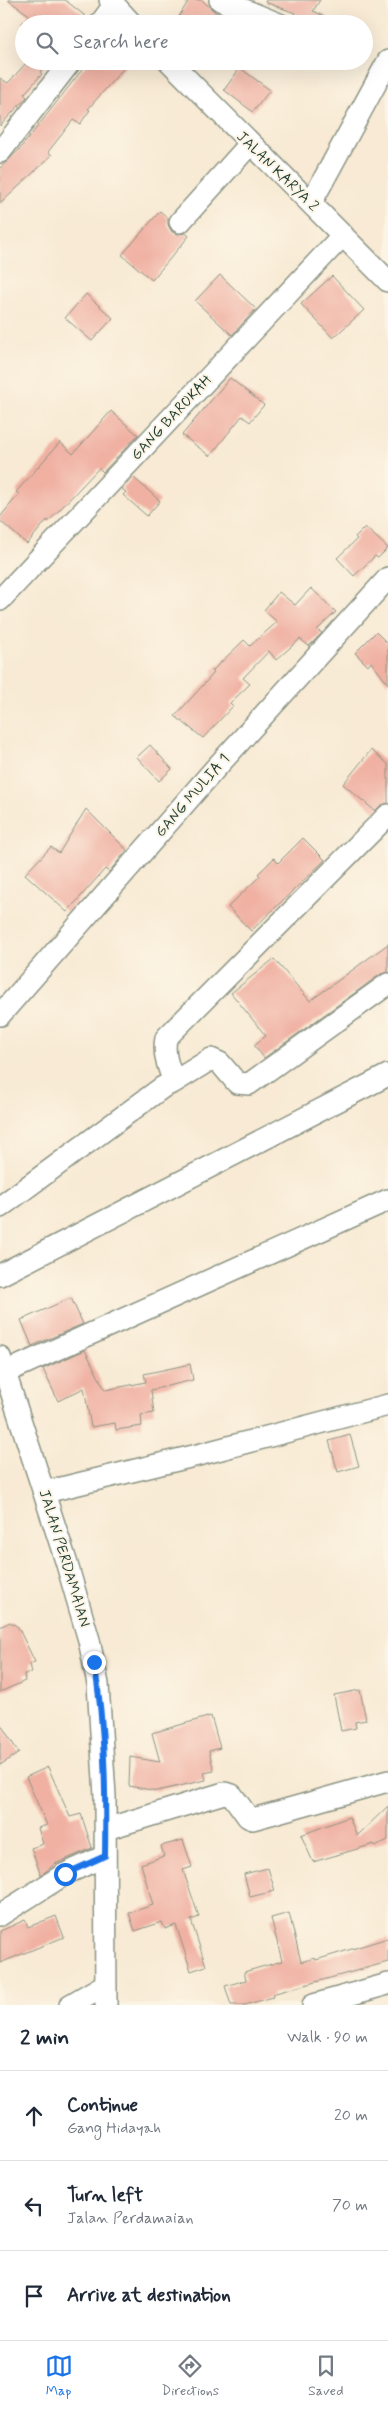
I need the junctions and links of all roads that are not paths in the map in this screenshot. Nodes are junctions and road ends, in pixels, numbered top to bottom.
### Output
1 (220, 0) edge
2 (112, 3) edge
3 (105, 15) edge
4 (123, 15) edge
5 (257, 15) edge
6 (388, 61) edge
7 (64, 70) edge
8 (178, 70) edge
9 (250, 144) junction
10 (0, 152) edge
11 (311, 202) junction
12 (180, 222) dead end
13 (343, 235) junction
14 (388, 281) edge
15 (388, 578) edge
16 (0, 600) edge
17 (388, 815) edge
18 (388, 984) edge
19 (0, 1015) edge
20 (388, 1075) edge
21 (174, 1082) junction
22 (388, 1200) edge
23 (0, 1207) edge
24 (0, 1275) edge
25 (3, 1364) edge
26 (388, 1405) edge
27 (45, 1492) junction
28 (388, 1781) edge
29 (106, 1829) junction
30 (105, 1856) junction
31 (0, 1914) edge
32 (106, 1984) junction
33 (388, 1984) edge
34 (70, 2005) edge
35 (106, 2005) edge
36 (314, 2005) edge

1 - 5 street
2 - 3 street
2 - 4 street
6 - 11 street
7 - 10 street
8 - 9 street, JALAN KARYA 2
9 - 11 street, JALAN KARYA 2
9 - 12 street
11 - 13 street, JALAN KARYA 2
13 - 14 street, JALAN KARYA 2
13 - 16 street, GANG BAROKAH
15 - 19 street, GANG MULIA 1
17 - 21 street
18 - 21 street
20 - 24 street
21 - 23 street
22 - 25 street
25 - 27 street, JALAN PERDAMAIAN
26 - 27 street
27 - 29 street, JALAN PERDAMAIAN
28 - 29 street
29 - 30 street, JALAN PERDAMAIAN
30 - 31 street
30 - 32 street, JALAN PERDAMAIAN
32 - 34 street
32 - 35 street, JALAN PERDAMAIAN
33 - 36 street

